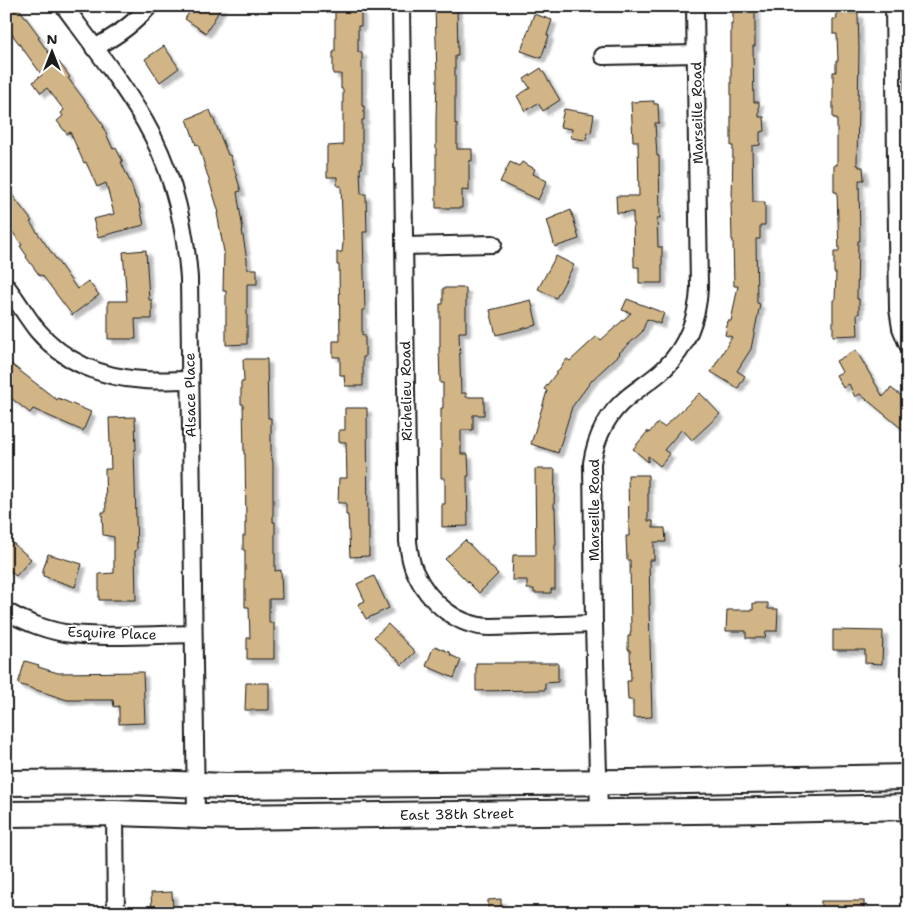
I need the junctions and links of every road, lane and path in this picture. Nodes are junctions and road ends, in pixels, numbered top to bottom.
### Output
1 (64, 6) edge
2 (149, 6) edge
3 (401, 6) edge
4 (695, 6) edge
5 (894, 6) edge
6 (94, 48) junction
7 (696, 54) junction
8 (603, 56) dead end
9 (493, 244) dead end
10 (404, 246) junction
11 (6, 286) edge
12 (908, 345) edge
13 (190, 380) junction
14 (6, 611) edge
15 (594, 624) junction
16 (192, 634) junction
17 (908, 777) edge
18 (598, 782) junction
19 (6, 783) edge
20 (194, 785) junction
21 (908, 807) edge
22 (599, 812) junction
23 (115, 813) junction
24 (6, 814) edge
25 (196, 816) junction
26 (116, 913) edge

1 - 6 street, Alsace Place
2 - 6 street
3 - 10 street, Richelieu Road
4 - 7 street, Marseille Road
5 - 12 street
6 - 13 street, Alsace Place
7 - 8 street
7 - 15 street, Marseille Road
9 - 10 street
10 - 15 street, Richelieu Road
11 - 13 street
13 - 16 street, Alsace Place
14 - 16 street, Esquire Place
15 - 18 street, Marseille Road
16 - 20 street, Alsace Place
17 - 18 main road
18 - 20 main road
18 - 22 street, Marseille Road
19 - 20 main road
20 - 25 street, Alsace Place
21 - 22 main road, East 38th Street
22 - 25 main road, East 38th Street
23 - 24 main road, East 38th Street
23 - 25 main road, East 38th Street
23 - 26 street

